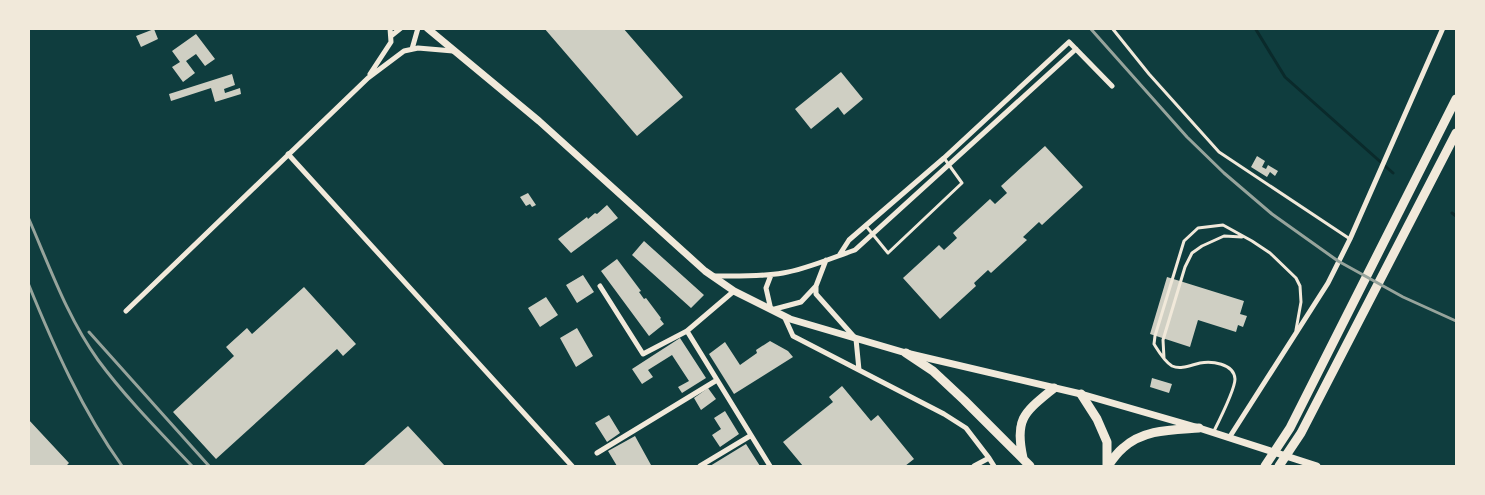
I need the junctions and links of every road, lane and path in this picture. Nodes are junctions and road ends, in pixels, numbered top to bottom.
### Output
1 (390, 28) edge
2 (401, 28) edge
3 (418, 28) edge
4 (428, 28) edge
5 (1112, 28) edge
6 (1443, 28) edge
7 (391, 36) junction
8 (412, 49) junction
9 (1076, 49) junction
10 (454, 51) junction
11 (368, 78) junction
12 (1112, 87) dead end
13 (1456, 99) edge
14 (1456, 133) edge
15 (288, 154) junction
16 (944, 158) junction
17 (949, 164) junction
18 (866, 226) junction
19 (872, 233) junction
20 (1350, 240) junction
21 (1252, 241) junction
22 (839, 255) junction
23 (826, 260) junction
24 (771, 275) junction
25 (712, 276) junction
26 (600, 286) dead end
27 (816, 286) junction
28 (734, 291) junction
29 (771, 310) junction
30 (126, 311) dead end
31 (784, 316) junction
32 (687, 331) junction
33 (1295, 334) junction
34 (856, 339) junction
35 (906, 353) junction
36 (1166, 360) junction
37 (859, 370) junction
38 (717, 380) junction
39 (1054, 388) junction
40 (1081, 394) junction
41 (1199, 428) junction
42 (1214, 433) junction
43 (750, 436) junction
44 (1229, 438) junction
45 (597, 453) dead end
46 (989, 458) junction
47 (1027, 464) edge
48 (1267, 464) edge
49 (572, 466) edge
50 (700, 466) edge
51 (770, 466) edge
52 (974, 466) edge
53 (994, 466) edge
54 (1107, 466) edge
55 (1280, 466) edge
56 (1317, 466) edge

1 - 7 street
2 - 7 street
3 - 8 street
4 - 10 street
5 - 20 lane
6 - 20 street
7 - 11 street
8 - 10 street
8 - 11 street
9 - 12 street
9 - 16 street
9 - 17 street
10 - 25 street
11 - 15 street
13 - 48 highway
14 - 55 highway
15 - 30 street
15 - 49 street
16 - 17 lane
16 - 18 street
17 - 19 street
17 - 19 lane
18 - 19 lane
18 - 22 street
19 - 22 street
20 - 33 street
21 - 33 lane
21 - 36 lane
21 - 36 lane
22 - 23 street
23 - 24 street
23 - 27 street
24 - 25 street
24 - 29 street
25 - 28 street
26 - 32 street
27 - 29 street
27 - 34 street
28 - 29 street
28 - 32 street
29 - 31 street
31 - 34 street
31 - 37 street
32 - 38 street
33 - 44 street
34 - 35 street
34 - 37 street
35 - 39 street
35 - 47 highway
36 - 42 lane
37 - 46 street
38 - 43 street
38 - 45 street
39 - 40 street
39 - 47 highway
40 - 41 street
40 - 54 highway
41 - 42 street
41 - 54 highway
42 - 44 street
43 - 50 street
43 - 51 street
44 - 56 street
46 - 52 street
46 - 53 street

